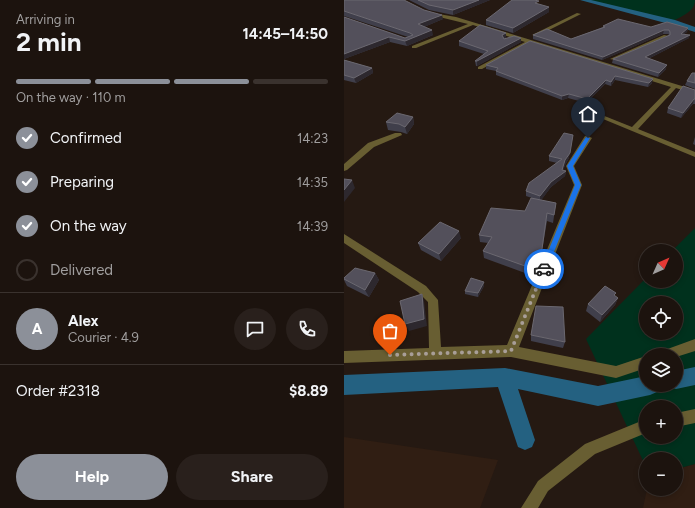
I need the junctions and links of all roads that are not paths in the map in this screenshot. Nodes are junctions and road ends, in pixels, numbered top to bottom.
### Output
1 (420, 9) edge
2 (579, 14) dead end
3 (472, 24) junction
4 (666, 36) edge
5 (528, 40) junction
6 (414, 48) dead end
7 (604, 63) junction
8 (480, 68) dead end
9 (675, 86) junction
10 (695, 92) edge
11 (595, 114) dead end
12 (633, 130) junction
13 (398, 135) dead end
14 (588, 138) dead end
15 (695, 155) edge
16 (344, 168) edge
17 (344, 238) edge
18 (695, 345) edge
19 (683, 349) edge
20 (511, 351) junction
21 (435, 353) junction
22 (344, 357) edge
23 (639, 364) edge
24 (695, 416) edge
25 (683, 419) edge
26 (639, 429) edge
27 (528, 508) edge

1 - 3 street
2 - 5 street
3 - 5 street
3 - 6 street
4 - 7 street
5 - 7 street
5 - 8 street
7 - 9 street
9 - 10 street
9 - 12 street
11 - 12 street
12 - 15 street
13 - 16 street
14 - 20 street
17 - 21 street
18 - 19 street
20 - 21 street
20 - 23 street
21 - 22 street
24 - 25 street
26 - 27 street

